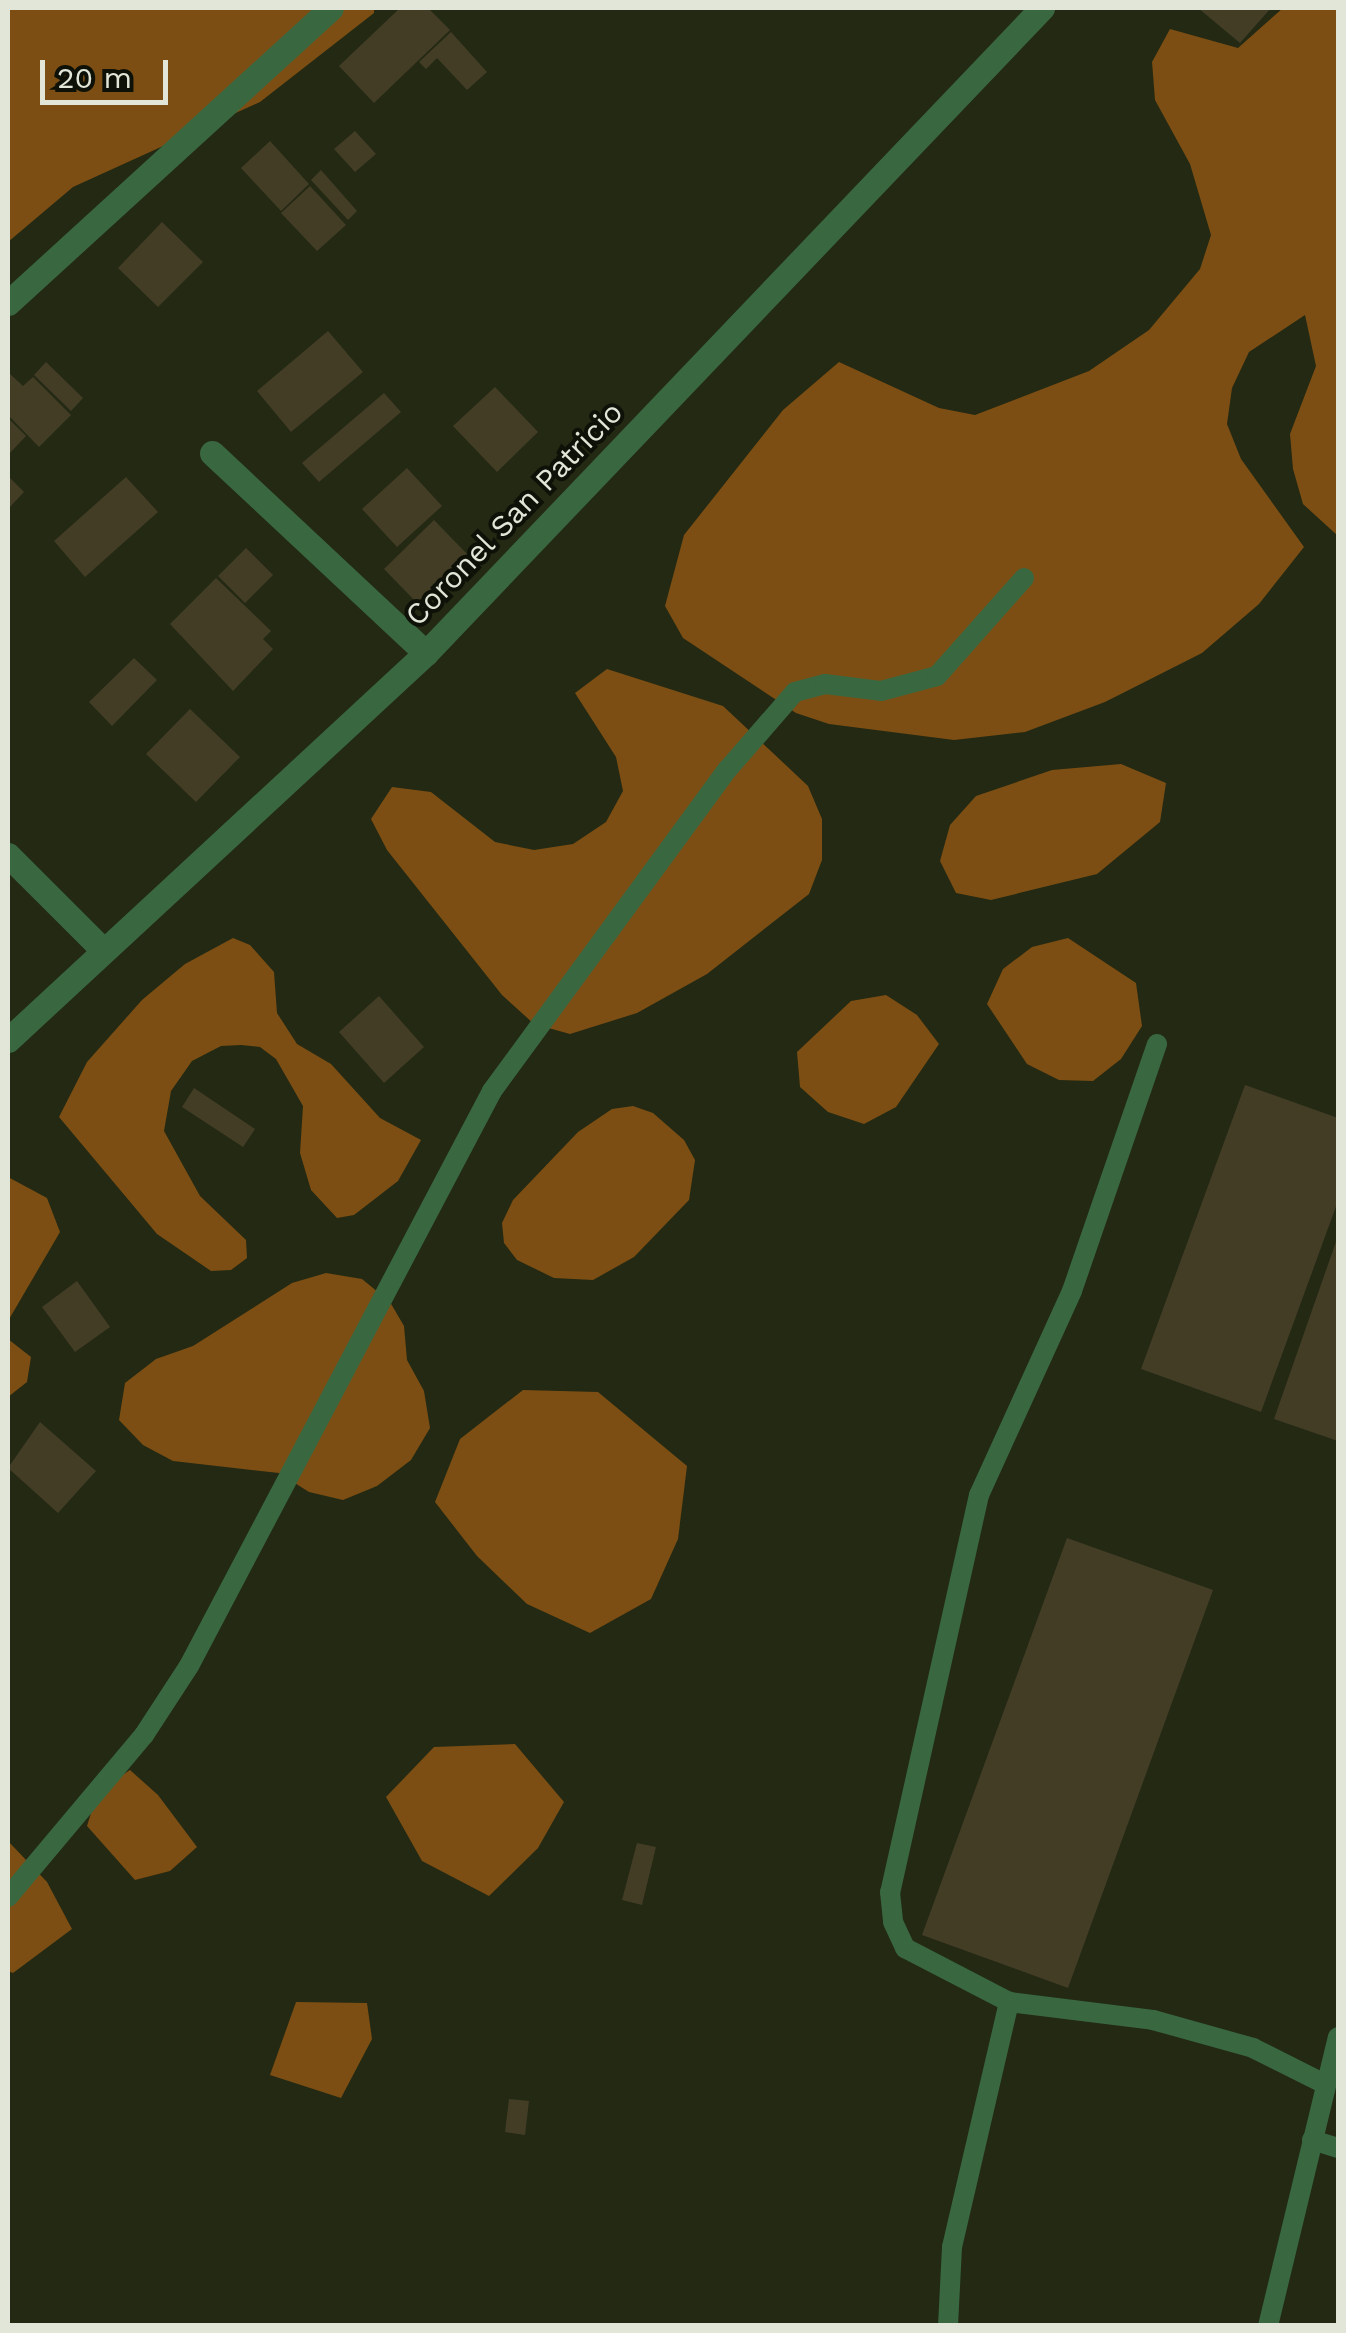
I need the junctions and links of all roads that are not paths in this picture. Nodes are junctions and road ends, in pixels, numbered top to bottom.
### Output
1 (332, 8) edge
2 (1042, 8) edge
3 (8, 304) edge
4 (212, 453) dead end
5 (1024, 578) dead end
6 (426, 653) junction
7 (8, 855) edge
8 (103, 950) junction
9 (8, 1040) edge
10 (1157, 1044) dead end
11 (8, 1897) edge
12 (1010, 2002) junction
13 (1338, 2038) edge
14 (1325, 2084) junction
15 (1312, 2140) junction
16 (1338, 2148) edge
17 (948, 2326) edge
18 (1268, 2326) edge

1 - 3 street
2 - 6 street, Coronel San Patricio
4 - 6 street
5 - 11 lane
6 - 8 street, Coronel San Patricio
7 - 8 street
8 - 9 street, Coronel San Patricio
10 - 12 lane
12 - 14 lane
12 - 17 lane
13 - 14 lane
14 - 15 lane
15 - 16 lane
15 - 18 lane

